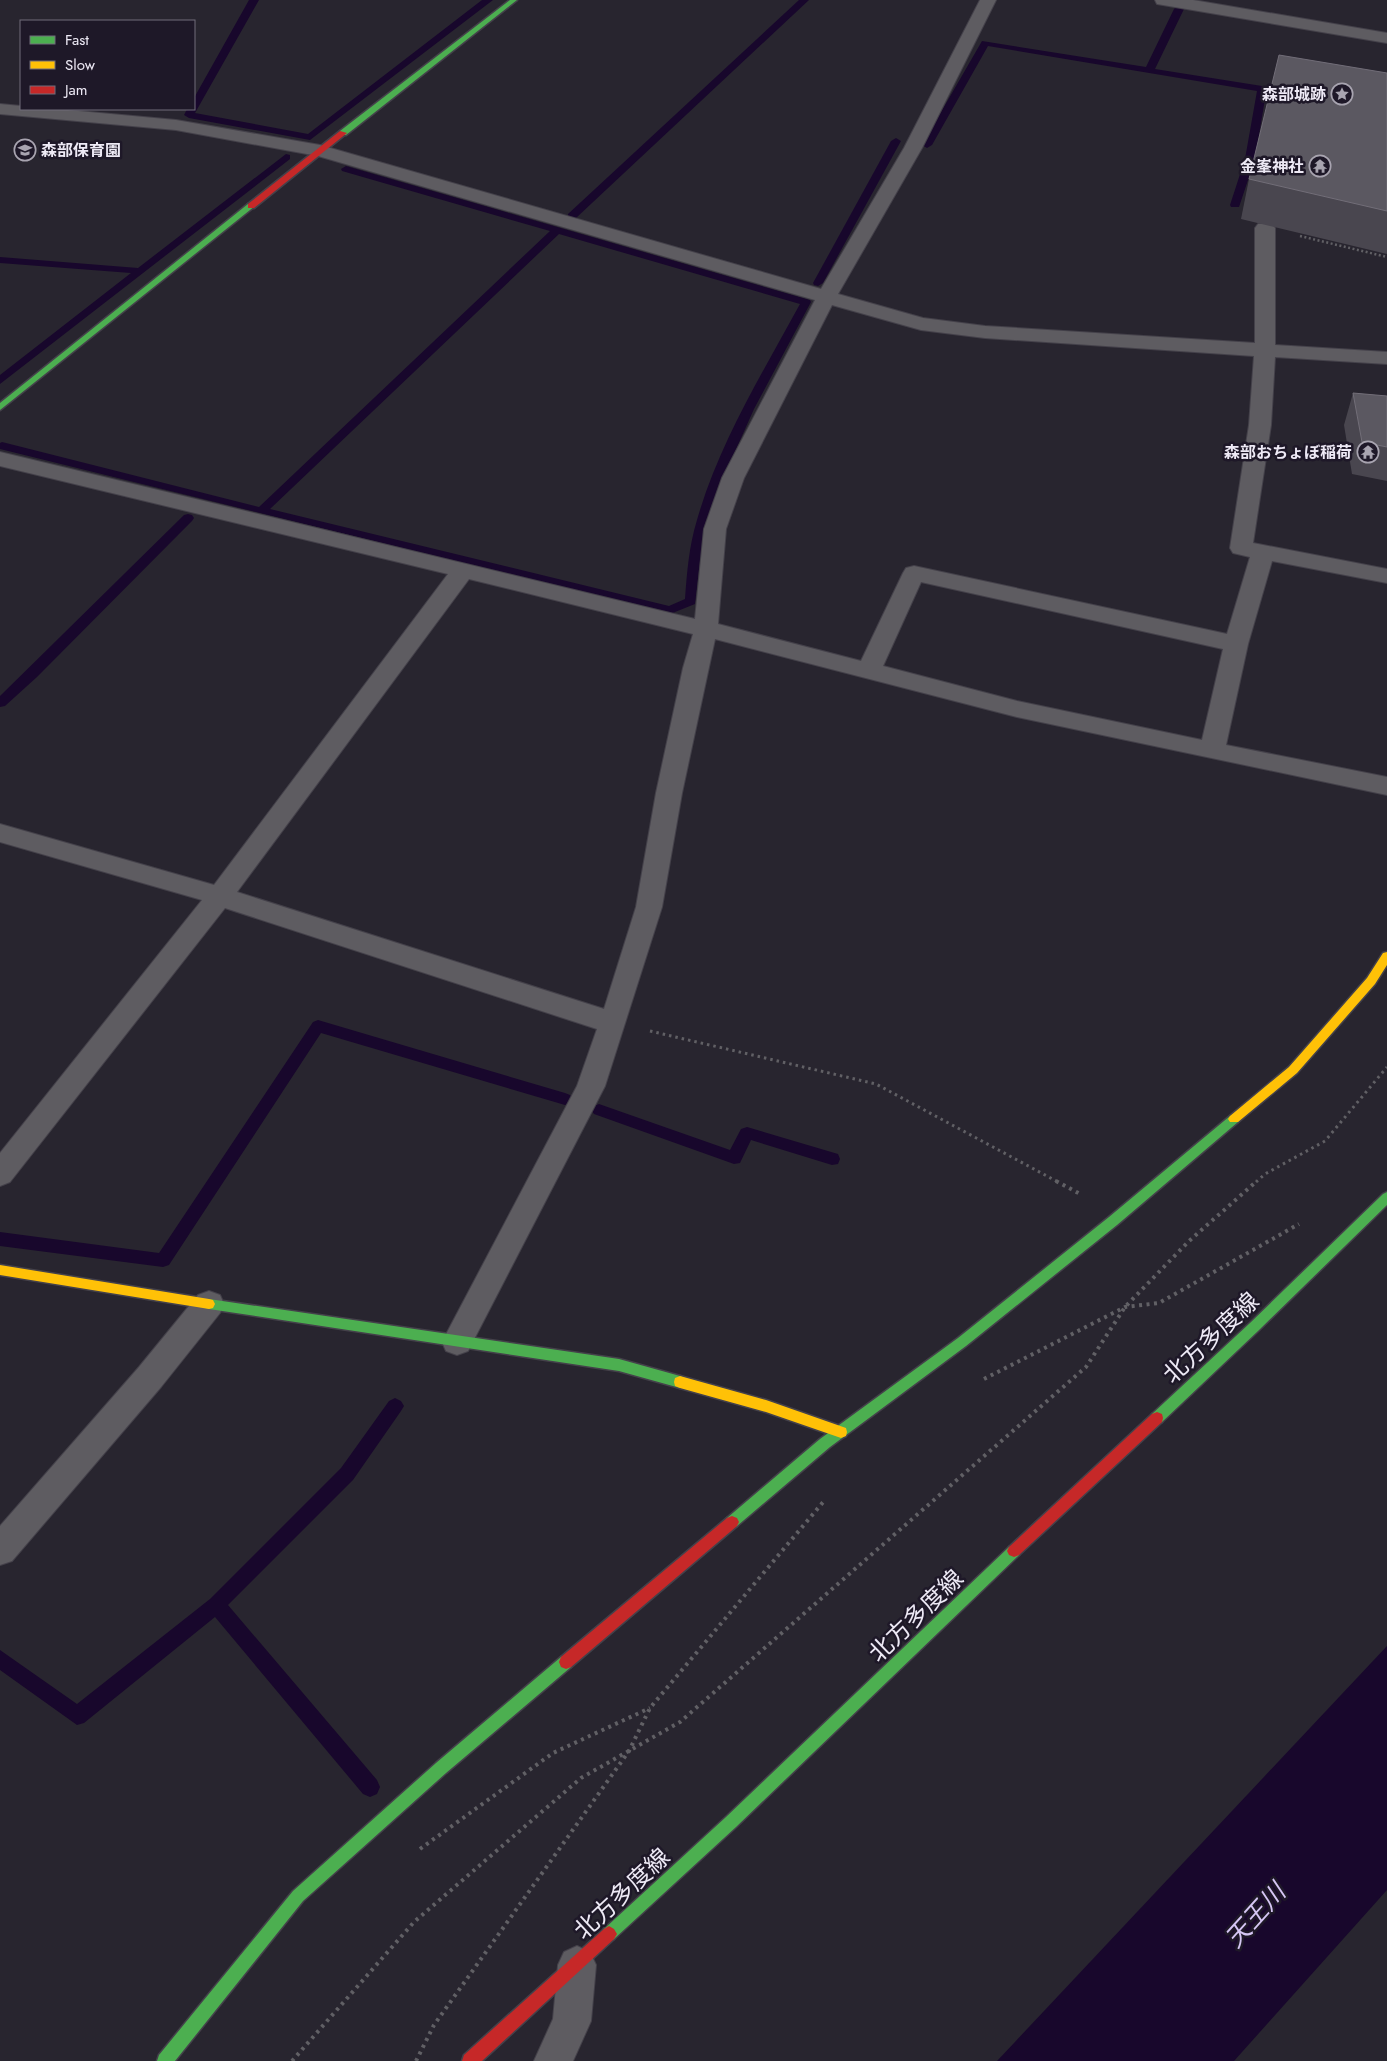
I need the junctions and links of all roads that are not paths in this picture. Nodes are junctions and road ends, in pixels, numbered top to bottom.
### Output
1 (514, 0) edge
2 (988, 0) edge
3 (1163, 0) edge
4 (1387, 38) edge
5 (0, 109) edge
6 (320, 151) junction
7 (1265, 228) road end
8 (827, 296) junction
9 (1265, 352) junction
10 (1387, 358) edge
11 (0, 407) edge
12 (0, 459) edge
13 (1263, 553) junction
14 (462, 572) junction
15 (1387, 576) edge
16 (706, 629) junction
17 (1236, 644) junction
18 (869, 670) junction
19 (1212, 752) junction
20 (1387, 786) edge
21 (0, 833) edge
22 (220, 896) junction
23 (1387, 956) edge
24 (613, 1023) junction
25 (0, 1174) edge
26 (1387, 1197) edge
27 (0, 1270) edge
28 (209, 1304) junction
29 (458, 1342) junction
30 (841, 1432) junction
31 (0, 1550) edge
32 (577, 1964) junction
33 (165, 2061) edge
34 (470, 2061) edge
35 (553, 2061) edge

1 - 6 street
2 - 8 street
3 - 4 street
5 - 6 street
6 - 8 street
6 - 11 street
7 - 9 street
8 - 9 street
8 - 16 street
9 - 10 street
9 - 13 street
12 - 14 street
13 - 15 street
13 - 17 street
14 - 16 street
14 - 22 street
16 - 18 street
16 - 24 street
17 - 18 street
17 - 19 street
18 - 19 street
19 - 20 street
21 - 22 street
22 - 24 street
22 - 25 street
23 - 30 street
24 - 29 street
26 - 32 street, 北方多度線
27 - 28 street
28 - 29 street
28 - 31 street
29 - 30 street
30 - 33 street
32 - 34 street, 北方多度線
32 - 35 street

